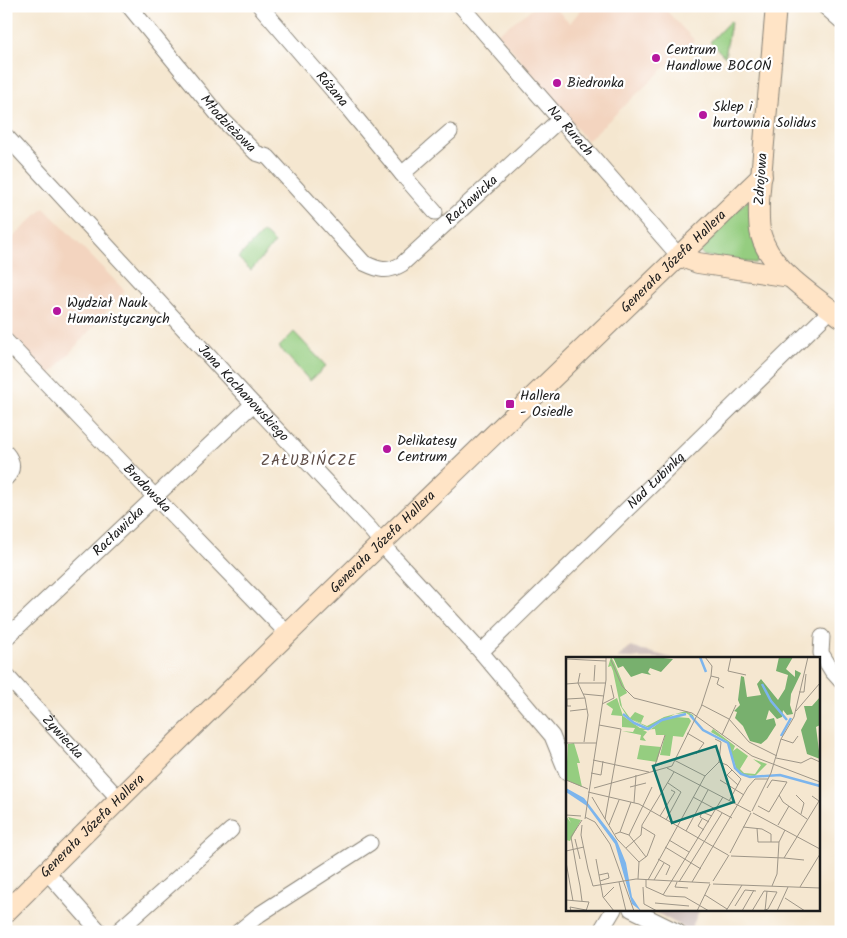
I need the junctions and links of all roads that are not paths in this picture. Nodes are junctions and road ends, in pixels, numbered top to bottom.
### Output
1 (129, 6) edge
2 (260, 6) edge
3 (460, 6) edge
4 (776, 6) edge
5 (824, 6) edge
6 (841, 22) edge
7 (559, 120) junction
8 (450, 132) dead end
9 (6, 136) edge
10 (402, 174) junction
11 (762, 176) junction
12 (435, 212) dead end
13 (679, 256) junction
14 (379, 269) joint
15 (790, 277) junction
16 (836, 313) edge
17 (6, 341) edge
18 (253, 404) junction
19 (6, 453) edge
20 (6, 478) edge
21 (155, 497) junction
22 (382, 542) junction
23 (288, 634) junction
24 (822, 637) dead end
25 (6, 638) edge
26 (481, 652) junction
27 (6, 675) edge
28 (841, 681) edge
29 (566, 771) edge
30 (119, 799) junction
31 (231, 830) dead end
32 (370, 844) dead end
33 (46, 872) junction
34 (613, 910) edge
35 (633, 910) edge
36 (6, 912) edge
37 (100, 932) edge
38 (117, 932) edge
39 (238, 932) edge
40 (600, 932) edge
41 (678, 932) edge

1 - 14 street, Młodzieżowa
2 - 10 street, Różana
3 - 7 street, Na Rurach
4 - 11 street, Zdrojowa
5 - 6 street
7 - 13 street, Na Rurach
7 - 14 street, Racławicka
8 - 10 street
9 - 18 street, Jana Kochanowskiego
10 - 12 street, Różana
11 - 13 street, Generała Józefa Hallera
11 - 15 street, Zdrojowa
13 - 15 street
13 - 22 street, Generała Józefa Hallera
15 - 16 street, Zdrojowa
16 - 26 street, Nad Łubinką
17 - 21 street, Brodowska
18 - 21 street, Racławicka
18 - 22 street, Jana Kochanowskiego
19 - 20 street
21 - 23 street, Brodowska
21 - 25 street, Racławicka
22 - 23 street, Generała Józefa Hallera
22 - 26 street, Jana Kochanowskiego
23 - 30 street, Generała Józefa Hallera
24 - 28 street
26 - 29 street, Jana Kochanowskiego
27 - 30 street, Żywiecka
30 - 33 street, Generała Józefa Hallera
31 - 38 street
32 - 39 street
33 - 36 street, Generała Józefa Hallera
33 - 37 street
34 - 40 street
35 - 41 street

